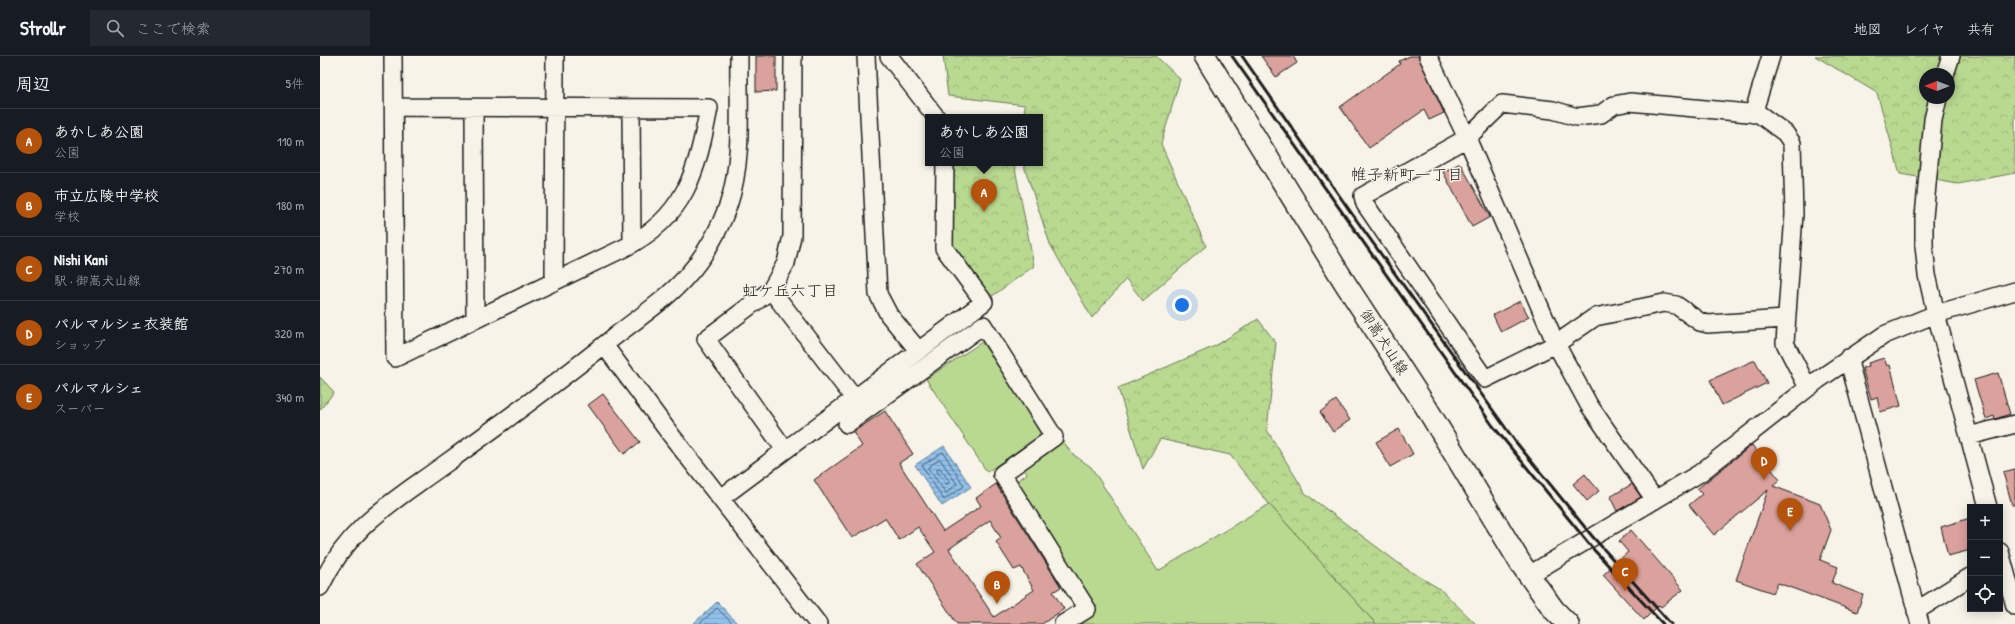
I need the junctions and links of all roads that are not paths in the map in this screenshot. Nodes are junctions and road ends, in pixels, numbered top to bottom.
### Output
1 (393, 56) edge
2 (555, 56) edge
3 (739, 56) edge
4 (793, 56) edge
5 (866, 56) edge
6 (889, 56) edge
7 (1204, 56) edge
8 (1428, 56) edge
9 (1771, 56) edge
10 (1951, 56) edge
11 (1947, 68) edge
12 (1937, 104) edge
13 (394, 107) junction
14 (474, 108) junction
15 (554, 108) junction
16 (631, 108) junction
17 (934, 114) edge
18 (1753, 114) junction
19 (1467, 138) junction
20 (945, 166) edge
21 (632, 244) junction
22 (554, 282) junction
23 (771, 290) junction
24 (2015, 292) edge
25 (1936, 314) junction
26 (475, 318) junction
27 (1786, 319) junction
28 (1556, 344) junction
29 (604, 345) junction
30 (918, 350) junction
31 (1848, 358) junction
32 (1808, 388) junction
33 (854, 398) junction
34 (846, 424) dead end
35 (2015, 424) edge
36 (1969, 436) junction
37 (785, 450) junction
38 (720, 498) junction
39 (1655, 500) junction
40 (1987, 504) edge
41 (2004, 554) edge
42 (1529, 575) junction
43 (1967, 579) edge
44 (320, 587) edge
45 (2015, 606) edge
46 (1918, 617) edge
47 (818, 624) edge
48 (1063, 624) edge
49 (1568, 624) edge

1 - 13 street
2 - 15 street
3 - 29 street
4 - 23 street
5 - 30 street
6 - 17 street
7 - 42 main road, 御嵩犬山線
8 - 19 street
9 - 18 street
10 - 11 street
12 - 25 street
13 - 14 street
13 - 26 street
14 - 15 street
14 - 26 street
15 - 16 street
15 - 22 street
16 - 21 street
16 - 21 street
18 - 19 street
18 - 27 street
19 - 28 street
19 - 28 street
20 - 30 street
21 - 22 street
22 - 26 street
23 - 33 street
23 - 37 street
24 - 25 street
25 - 31 street
25 - 36 street
27 - 28 street
27 - 32 street
28 - 39 street
29 - 38 street
29 - 44 street
30 - 33 street
31 - 32 street
31 - 46 street
32 - 39 street
33 - 37 street
34 - 48 street
35 - 36 street
36 - 40 street
37 - 38 street
38 - 47 street
39 - 42 street
41 - 45 street
42 - 49 main road, 御嵩犬山線
43 - 46 street

